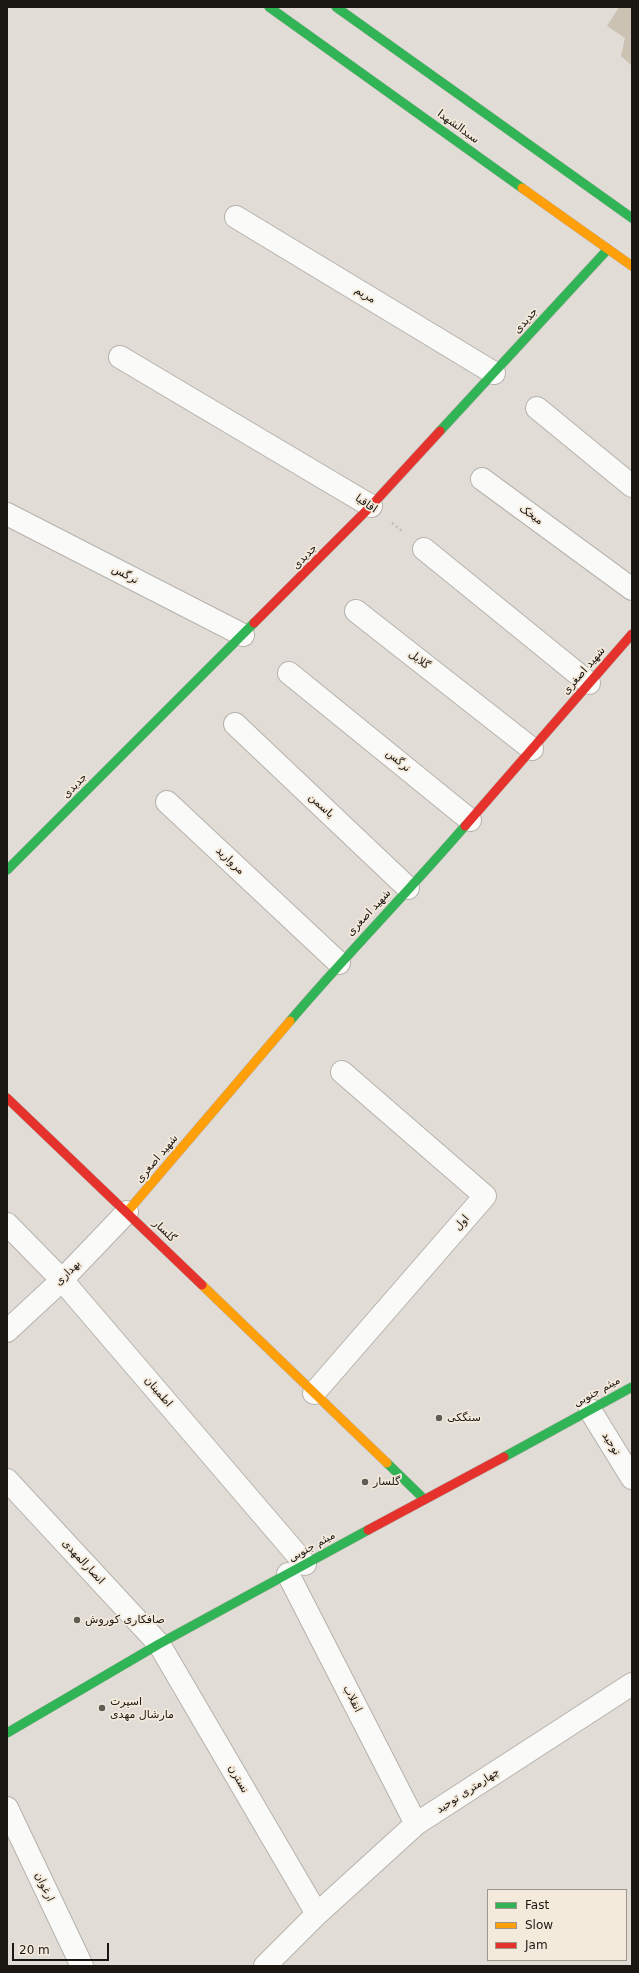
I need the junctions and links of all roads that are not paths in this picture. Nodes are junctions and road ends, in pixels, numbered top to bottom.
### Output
1 (269, 7) edge
2 (336, 7) edge
3 (236, 217) dead end
4 (632, 218) edge
5 (608, 249) junction
6 (632, 266) edge
7 (120, 357) dead end
8 (494, 373) junction
9 (537, 408) dead end
10 (482, 479) dead end
11 (632, 486) edge
12 (372, 506) junction
13 (7, 514) edge
14 (424, 550) road end
15 (632, 589) edge
16 (356, 611) dead end
17 (632, 634) edge
18 (244, 636) junction
19 (289, 673) dead end
20 (590, 682) junction
21 (235, 724) dead end
22 (532, 749) junction
23 (167, 802) dead end
24 (470, 820) junction
25 (7, 870) edge
26 (408, 888) junction
27 (339, 963) junction
28 (342, 1072) dead end
29 (7, 1098) edge
30 (127, 1212) junction
31 (7, 1224) edge
32 (62, 1280) junction
33 (7, 1331) edge
34 (632, 1387) edge
35 (314, 1393) junction
36 (590, 1410) junction
37 (632, 1478) edge
38 (9, 1487) edge
39 (424, 1500) junction
40 (297, 1569) junction
41 (159, 1644) junction
42 (632, 1684) edge
43 (7, 1733) edge
44 (7, 1808) edge
45 (416, 1824) junction
46 (317, 1914) junction
47 (82, 1966) edge
48 (265, 1966) edge

1 - 5 street, سیدالشهدا
2 - 4 street
3 - 8 street, مریم
5 - 6 street, سیدالشهدا
5 - 8 street, جدیدی
7 - 12 street, اقاقیا
8 - 12 street, جدیدی
9 - 11 street
10 - 15 street, میخک
12 - 18 street, جدیدی
13 - 18 street, نرگس
14 - 20 street
16 - 22 street, گلایل
17 - 20 street, شهید اصغری
18 - 25 street, جدیدی
19 - 24 street, نرگس
20 - 22 street, شهید اصغری
21 - 26 street, یاسمن
22 - 24 street, شهید اصغری
23 - 27 street, مروارید
24 - 26 street, شهید اصغری
26 - 27 street, شهید اصغری
27 - 30 street, شهید اصغری
28 - 35 street, اول
29 - 30 street, گلسار
30 - 32 street, بهداری
30 - 35 street, گلسار
31 - 32 street, اطمینان
32 - 33 street, بهداری
32 - 40 street, اطمینان
34 - 36 street, میثم جنوبی
35 - 39 street, گلسار
36 - 37 street, توحید
36 - 39 street, میثم جنوبی
38 - 41 street, انصارالمهدی
39 - 40 street, میثم جنوبی
40 - 41 street, میثم جنوبی
40 - 45 street, انقلاب
41 - 43 street, میثم جنوبی
41 - 46 street, نسترن
42 - 45 street, چهارمتری توحید
44 - 47 street, ارغوان
45 - 46 street, چهارمتری توحید
46 - 48 street

